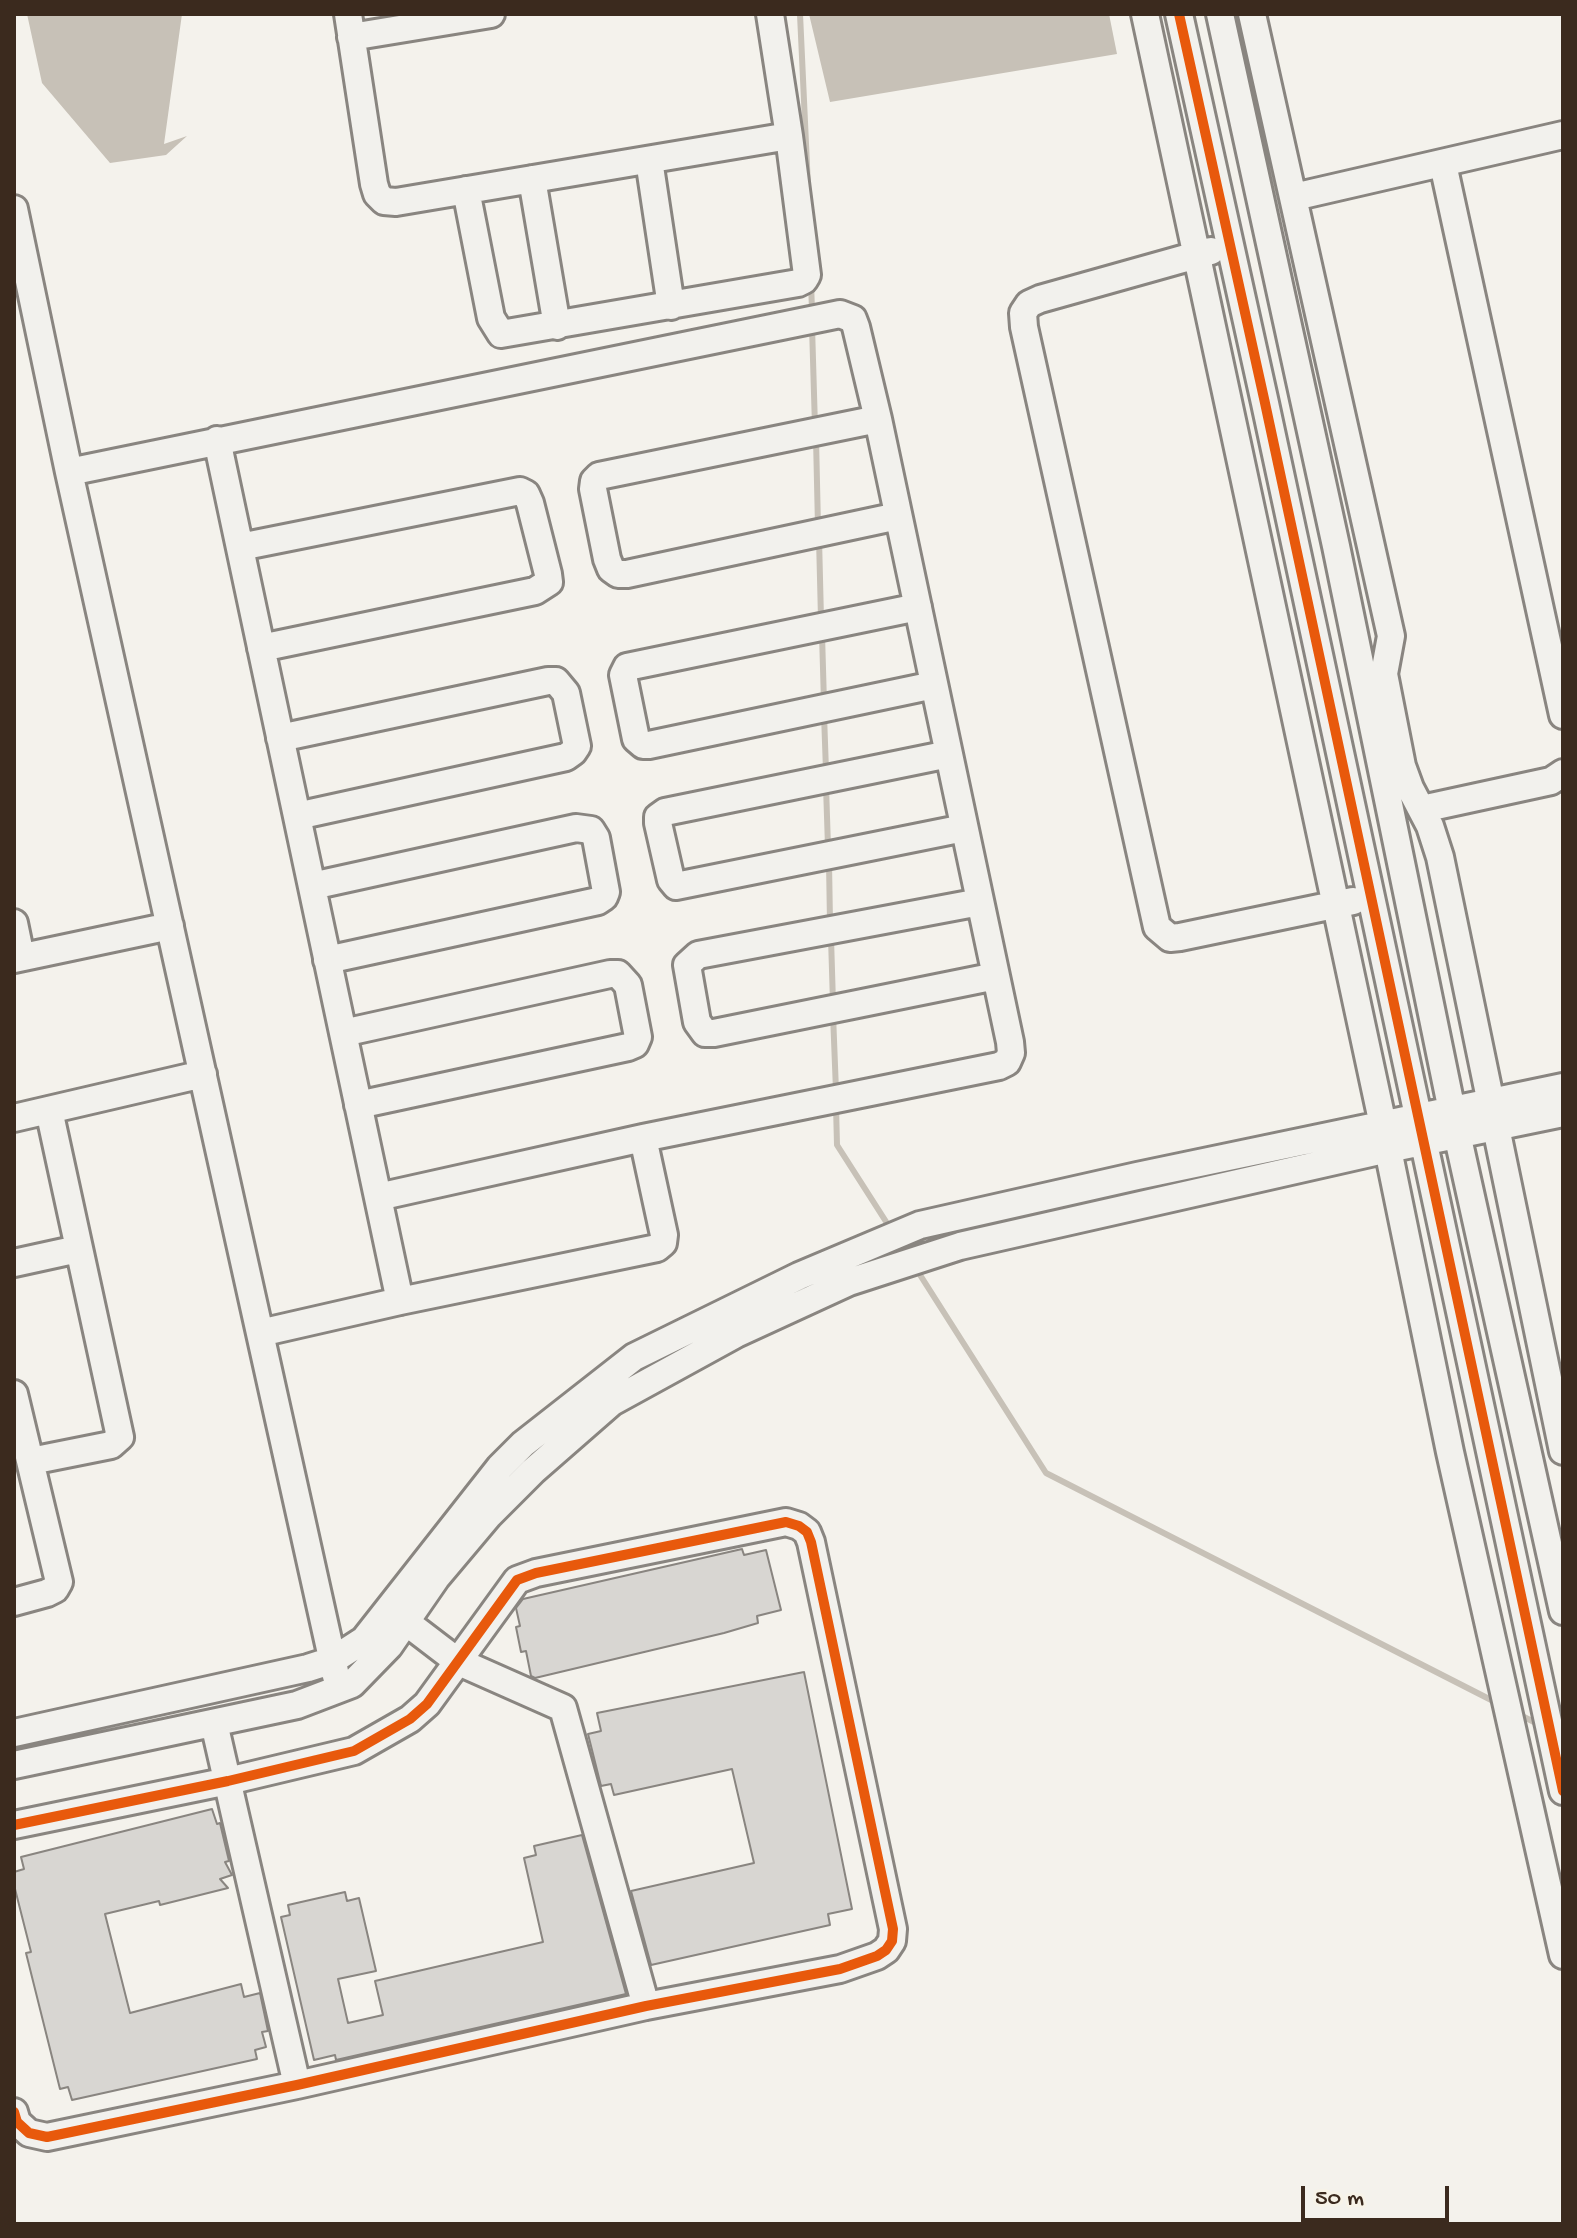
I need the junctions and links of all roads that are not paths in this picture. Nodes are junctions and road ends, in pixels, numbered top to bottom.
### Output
1 (491, 14) edge
2 (770, 14) edge
3 (1145, 14) edge
4 (1179, 14) edge
5 (1220, 14) edge
6 (1252, 14) edge
7 (448, 17) edge
8 (350, 25) edge
9 (1563, 135) edge
10 (789, 136) junction
11 (649, 160) junction
12 (1443, 164) junction
13 (532, 179) junction
14 (466, 190) junction
15 (1294, 197) junction
16 (14, 209) edge
17 (1230, 248) junction
18 (1196, 254) junction
19 (671, 306) junction
20 (557, 326) junction
21 (878, 419) junction
22 (217, 440) junction
23 (69, 472) junction
24 (898, 516) junction
25 (240, 547) junction
26 (918, 607) junction
27 (261, 648) junction
28 (934, 685) junction
29 (1563, 715) edge
30 (280, 738) junction
31 (949, 754) junction
32 (1563, 773) edge
33 (1422, 809) junction
34 (297, 816) junction
35 (964, 828) junction
36 (312, 886) junction
37 (1370, 897) junction
38 (980, 902) junction
39 (1335, 904) junction
40 (14, 923) edge
41 (170, 926) junction
42 (18, 958) edge
43 (327, 960) junction
44 (996, 976) junction
45 (343, 1033) junction
46 (203, 1074) junction
47 (1563, 1087) edge
48 (358, 1105) junction
49 (49, 1110) junction
50 (1563, 1113) edge
51 (1494, 1115) junction
52 (14, 1118) edge
53 (1454, 1123) junction
54 (1421, 1130) junction
55 (1385, 1137) junction
56 (643, 1138) junction
57 (378, 1197) junction
58 (78, 1249) junction
59 (14, 1263) edge
60 (400, 1301) junction
61 (260, 1333) junction
62 (14, 1394) edge
63 (1562, 1438) edge
64 (1525, 1439) junction
65 (31, 1461) junction
66 (14, 1602) edge
67 (1563, 1611) edge
68 (406, 1622) junction
69 (333, 1660) junction
70 (457, 1661) junction
71 (339, 1691) junction
72 (214, 1723) junction
73 (14, 1733) edge
74 (14, 1765) edge
75 (228, 1781) junction
76 (1563, 1791) edge
77 (14, 1825) edge
78 (1563, 1955) edge
79 (646, 2006) junction
80 (297, 2085) junction
81 (14, 2112) edge

1 - 7 street
2 - 10 street
3 - 18 street
4 - 17 street
5 - 53 street
6 - 15 street
7 - 8 street
8 - 14 street
9 - 12 street
10 - 11 street
10 - 19 street
11 - 13 street
11 - 19 street
12 - 15 street
12 - 29 street
13 - 14 street
13 - 20 street
14 - 20 street
15 - 33 street
16 - 23 street
17 - 18 street
17 - 37 street
18 - 39 street
18 - 39 street
19 - 20 street
21 - 22 street
21 - 24 street
21 - 24 street
22 - 23 street
22 - 25 street
23 - 41 street
24 - 26 street
25 - 27 street
25 - 27 street
26 - 28 street
26 - 28 street
27 - 30 street
28 - 31 street
30 - 34 street
30 - 34 street
31 - 35 street
31 - 35 street
32 - 33 street
33 - 51 street
34 - 36 street
35 - 38 street
36 - 43 street
36 - 43 street
37 - 39 street
37 - 54 street
38 - 44 street
38 - 44 street
39 - 55 street
40 - 42 street
41 - 42 street
41 - 46 street
43 - 45 street
44 - 56 street
45 - 48 street
45 - 48 street
46 - 49 street
46 - 61 street
47 - 51 street
48 - 57 street
49 - 52 street
49 - 58 street
50 - 51 street
51 - 53 street
51 - 63 street
53 - 54 street
53 - 64 street
54 - 55 street
54 - 76 street
55 - 68 street
55 - 69 street
55 - 78 street
56 - 57 street
56 - 60 street
57 - 60 street
58 - 59 street
58 - 65 street
60 - 61 street
61 - 69 street
62 - 65 street
63 - 64 street
64 - 67 street
65 - 66 street
68 - 70 street
68 - 71 street
69 - 71 street
69 - 73 street
70 - 75 street
70 - 79 street
70 - 79 street
71 - 72 street
72 - 74 street
72 - 75 street
75 - 77 street
75 - 80 street
79 - 80 street
80 - 81 street

